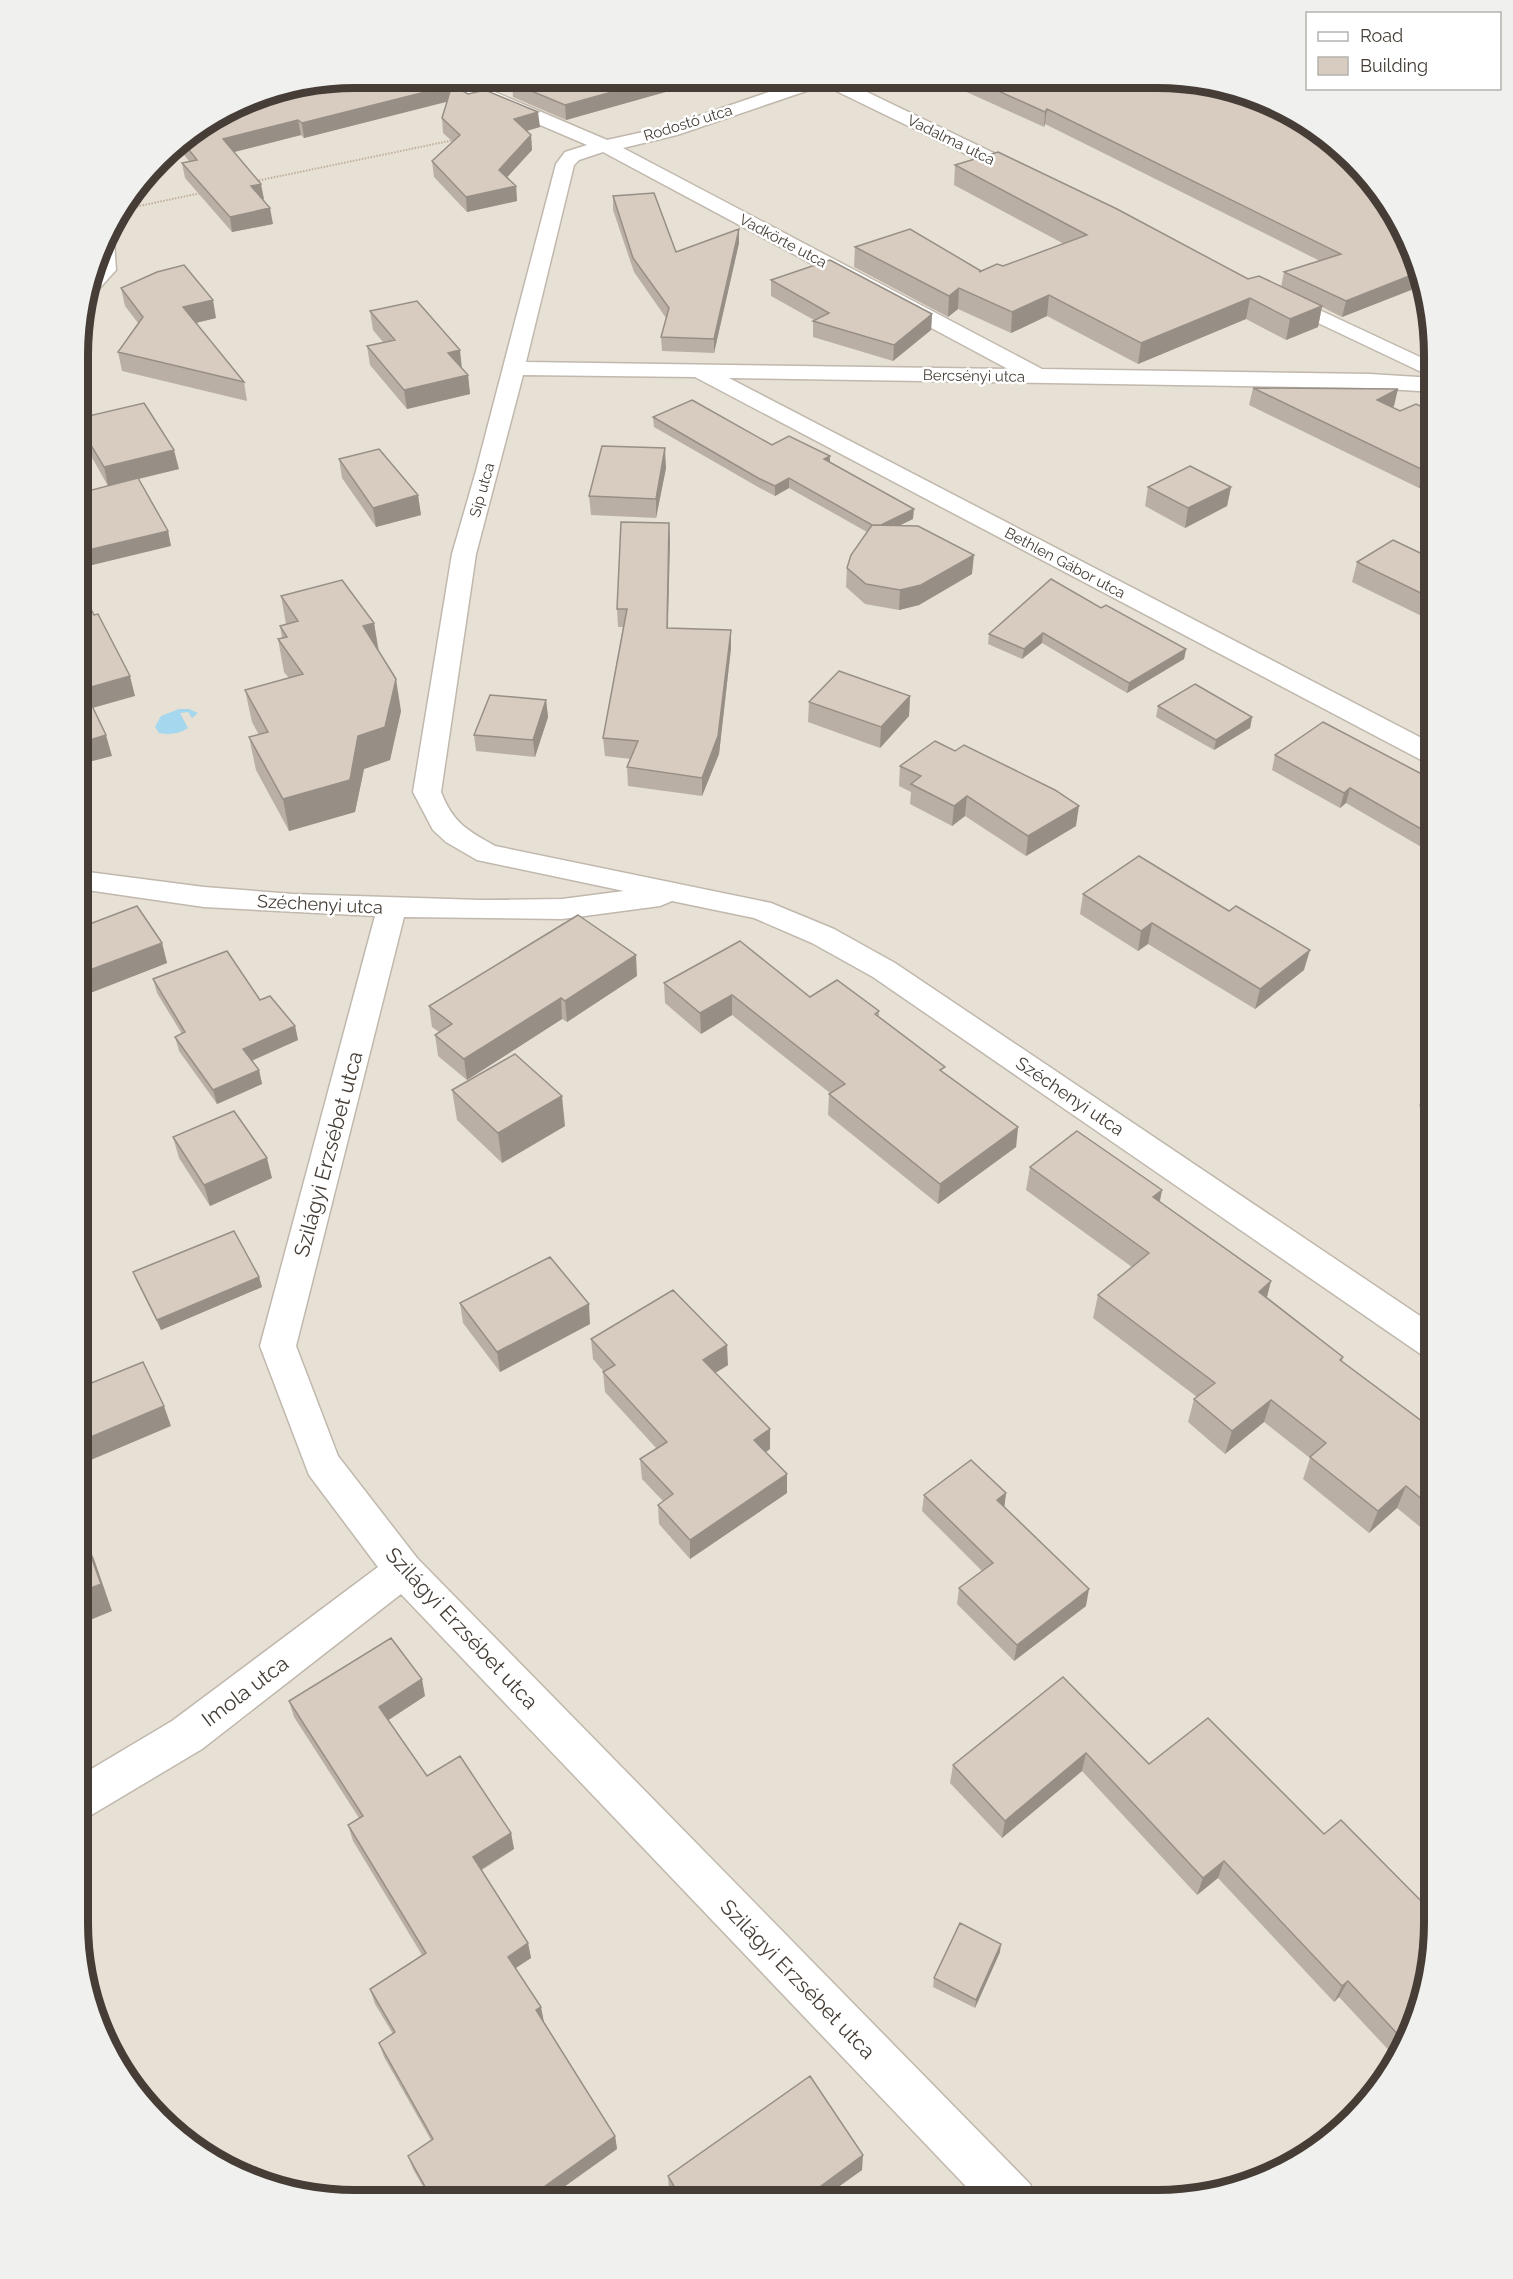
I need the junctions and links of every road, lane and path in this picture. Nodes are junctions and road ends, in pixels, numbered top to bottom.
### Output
1 (470, 88) edge
2 (498, 88) edge
3 (798, 88) edge
4 (848, 88) edge
5 (845, 89) joint
6 (558, 124) junction
7 (464, 138) edge
8 (607, 147) junction
9 (585, 151) joint
10 (254, 182) edge
11 (1046, 185) edge
12 (207, 192) edge
13 (135, 206) edge
14 (1262, 289) edge
15 (1424, 367) edge
16 (512, 368) junction
17 (696, 369) junction
18 (1038, 377) junction
19 (1424, 394) edge
20 (1424, 750) edge
21 (455, 835) joint
22 (587, 872) junction
23 (88, 881) edge
24 (683, 893) junction
25 (392, 908) junction
26 (562, 909) junction
27 (1424, 1338) edge
28 (403, 1570) junction
29 (88, 1794) edge
30 (1002, 2190) edge

1 - 6 street, Vadkörte utca
2 - 6 street, Vadkörte utca
3 - 8 street, Rodostó utca
4 - 5 street
5 - 11 street, Vadalma utca
6 - 8 street, Vadkörte utca
7 - 10 path
8 - 9 street, Rodostó utca
8 - 18 street, Vadkörte utca
9 - 16 street, Síp utca
12 - 13 path
14 - 15 street
16 - 17 street, Bercsényi utca
16 - 21 street, Síp utca
17 - 18 street, Bercsényi utca
17 - 20 street, Bethlen Gábor utca
18 - 19 street, Bercsényi utca
21 - 22 street, Széchenyi utca
22 - 24 street, Széchenyi utca
22 - 26 street, Széchenyi utca
23 - 25 street, Széchenyi utca
24 - 26 street, Széchenyi utca
24 - 27 street, Széchenyi utca
25 - 26 street, Széchenyi utca
25 - 28 street, Szilágyi Erzsébet utca
28 - 29 street, Imola utca
28 - 30 street, Szilágyi Erzsébet utca

